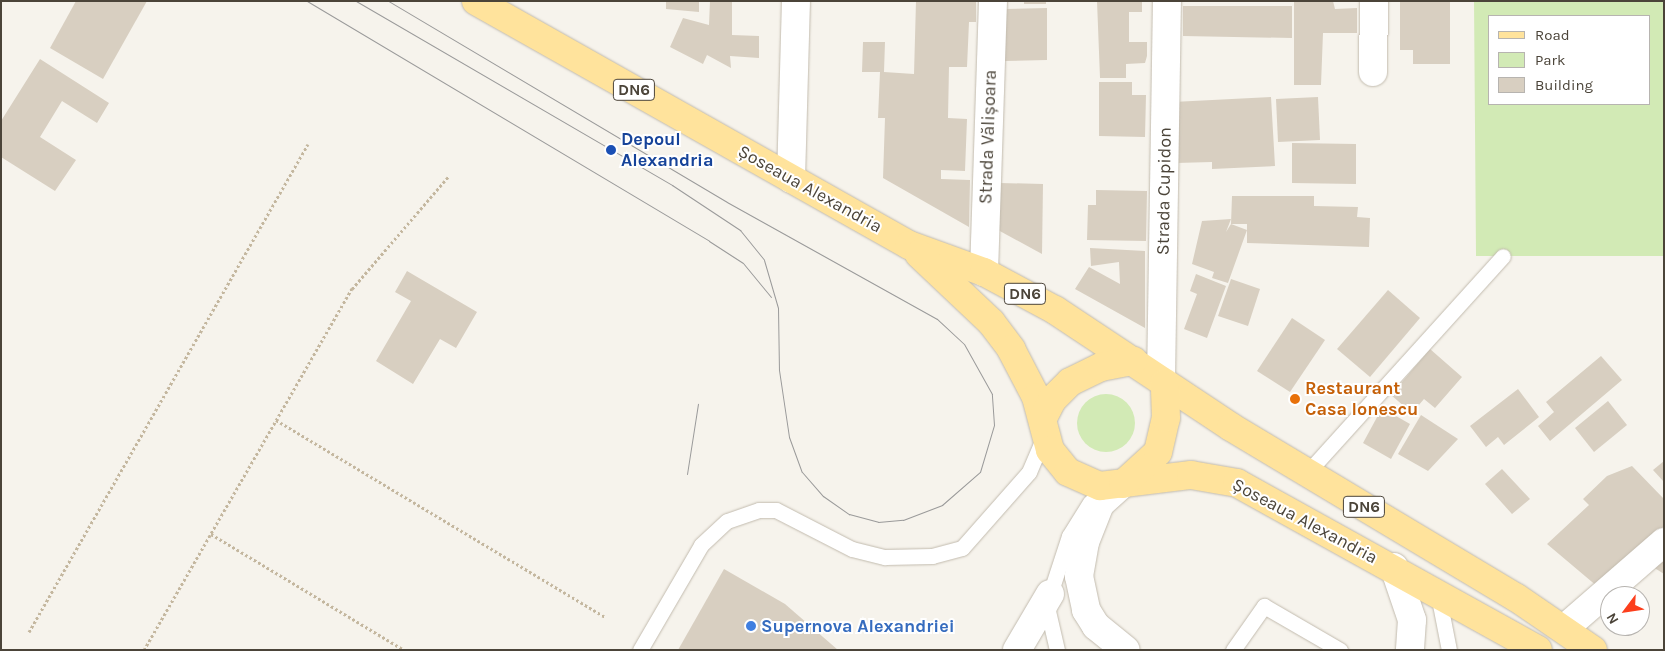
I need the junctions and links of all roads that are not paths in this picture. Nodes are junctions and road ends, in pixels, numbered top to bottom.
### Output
1 (476, 1) edge
2 (796, 1) edge
3 (993, 1) edge
4 (1167, 1) edge
5 (1374, 1) edge
6 (1374, 72) dead end
7 (791, 179) junction
8 (909, 245) junction
9 (1503, 256) dead end
10 (984, 272) junction
11 (1133, 361) junction
12 (1163, 381) junction
13 (1044, 426) junction
14 (1308, 474) junction
15 (1110, 486) junction
16 (1664, 542) edge
17 (1394, 567) junction
18 (1437, 593) junction
19 (1050, 594) junction
20 (1566, 628) junction
21 (640, 650) edge
22 (1017, 650) edge
23 (1057, 650) edge
24 (1126, 650) edge
25 (1234, 650) edge
26 (1340, 650) edge
27 (1410, 650) edge
28 (1449, 650) edge
29 (1538, 650) edge
30 (1593, 650) edge

1 - 7 main road, Șoseaua Alexandria / DN6
2 - 7 street
3 - 10 street, Strada Vălișoara
4 - 12 street, Strada Cupidon
5 - 6 street
7 - 8 main road, Șoseaua Alexandria / DN6
8 - 10 main road, Șoseaua Alexandria / DN6
8 - 13 main road, Șoseaua Alexandria / DN6
9 - 14 lane
10 - 11 main road, Șoseaua Alexandria / DN6
11 - 12 main road, Șoseaua Alexandria / DN6
11 - 13 main road
12 - 14 main road, Șoseaua Alexandria / DN6
12 - 15 main road
13 - 15 main road, Șoseaua Alexandria / DN6
13 - 21 lane
14 - 20 main road, Șoseaua Alexandria / DN6
15 - 17 main road, Șoseaua Alexandria / DN6
15 - 19 lane
15 - 24 street
16 - 20 street
17 - 18 main road, Șoseaua Alexandria / DN6
17 - 27 street
18 - 28 lane
18 - 29 main road, Șoseaua Alexandria / DN6
19 - 22 street
19 - 23 lane
20 - 30 main road, Șoseaua Alexandria / DN6
25 - 26 lane

